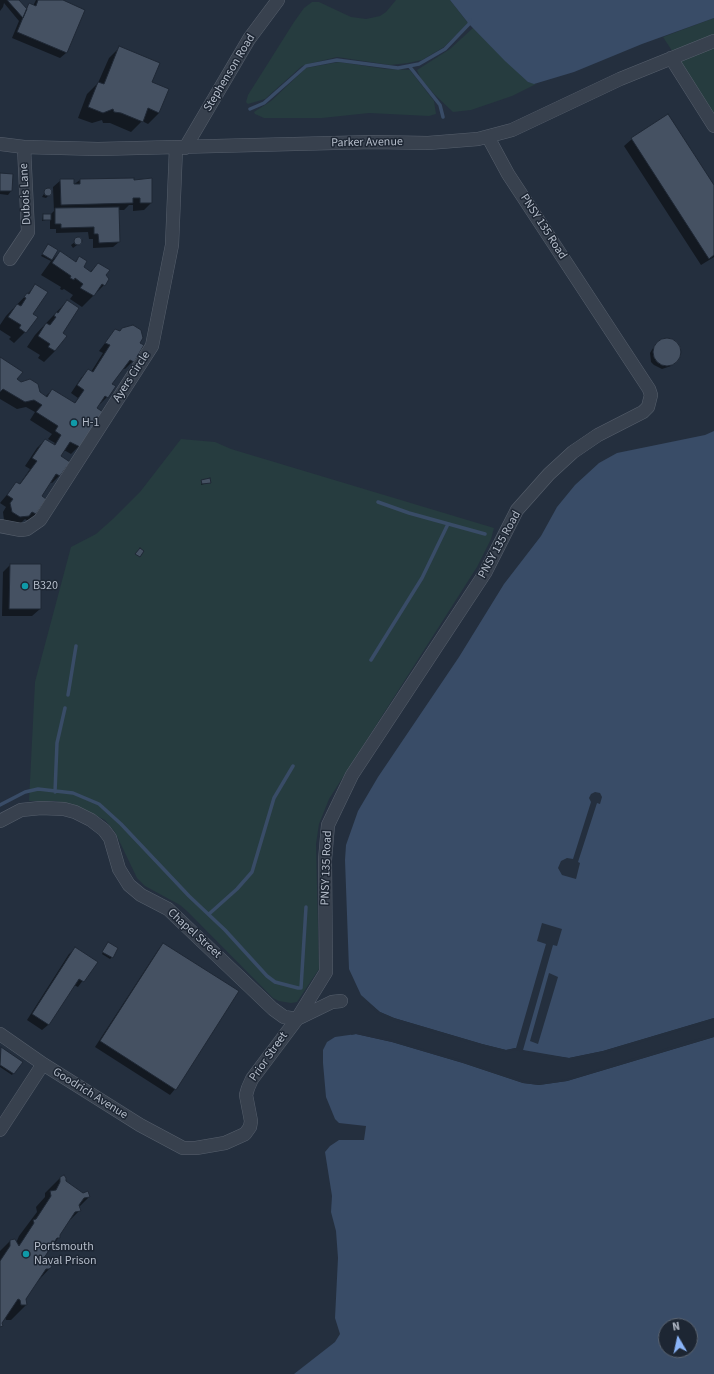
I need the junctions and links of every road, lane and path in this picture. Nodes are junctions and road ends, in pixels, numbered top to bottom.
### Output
1 (278, 0) edge
2 (714, 41) edge
3 (671, 58) junction
4 (714, 126) edge
5 (488, 137) junction
6 (0, 144) edge
7 (24, 147) junction
8 (180, 148) junction
9 (10, 259) dead end
10 (0, 526) edge
11 (0, 820) edge
12 (326, 972) joint
13 (341, 1001) dead end
14 (297, 1019) junction
15 (0, 1034) edge
16 (43, 1064) junction
17 (0, 1130) edge
18 (183, 1148) joint

1 - 8 street, Stephenson Road
2 - 3 street, Parker Avenue
3 - 4 street
3 - 5 street, Parker Avenue
5 - 8 street, Parker Avenue
5 - 12 street, PNSY 135 Road
6 - 7 street, Parker Avenue
7 - 8 street, Parker Avenue
7 - 9 street, Dubois Lane
8 - 10 street, Ayers Circle
11 - 14 street, Chapel Street
12 - 14 street, Prior Street
13 - 14 street
14 - 18 street, Prior Street
15 - 16 street, Goodrich Avenue
16 - 17 street
16 - 18 street, Goodrich Avenue

